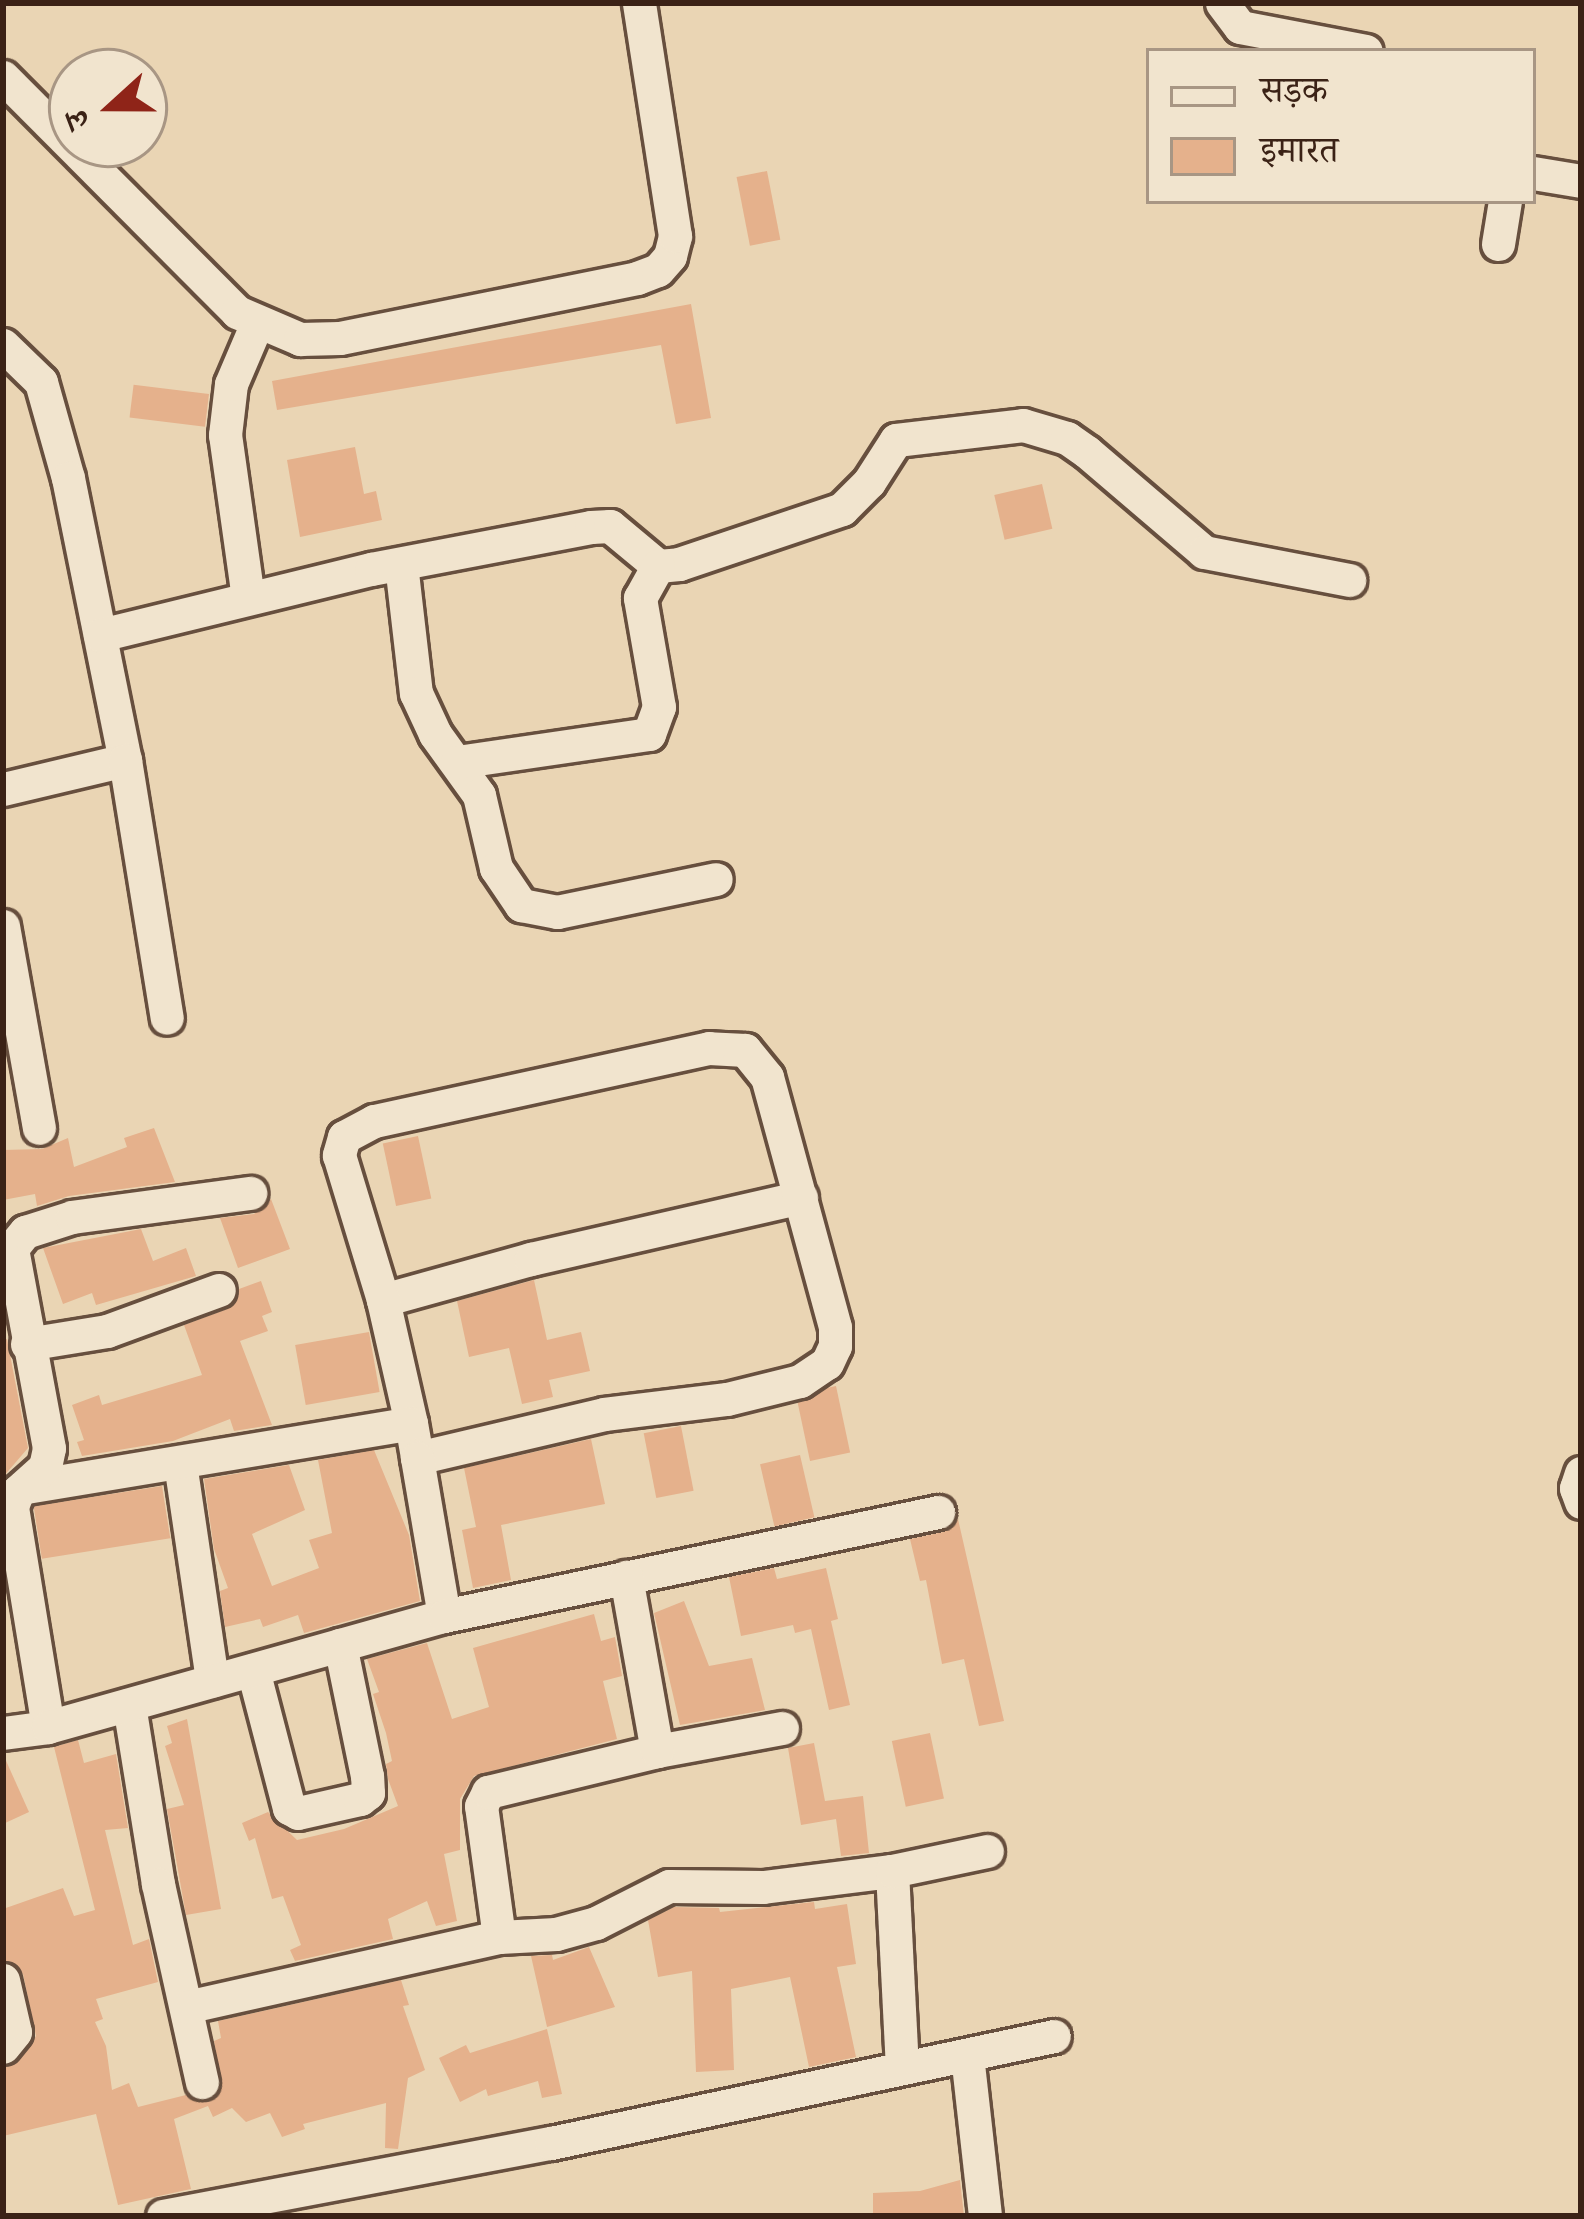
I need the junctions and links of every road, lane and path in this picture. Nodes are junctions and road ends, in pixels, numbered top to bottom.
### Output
1 (639, 3) edge
2 (1222, 3) edge
3 (1298, 45) edge
4 (1332, 48) edge
5 (3, 76) edge
6 (1536, 174) edge
7 (1581, 181) edge
8 (1505, 204) edge
9 (1498, 244) dead end
10 (257, 323) junction
11 (3, 345) edge
12 (401, 564) junction
13 (658, 566) junction
14 (1349, 580) dead end
15 (248, 598) junction
16 (100, 635) junction
17 (125, 760) junction
18 (457, 762) junction
19 (3, 789) edge
20 (716, 878) dead end
21 (3, 926) edge
22 (167, 1018) dead end
23 (39, 1128) dead end
24 (250, 1192) dead end
25 (801, 1197) junction
26 (220, 1290) dead end
27 (383, 1300) junction
28 (27, 1344) junction
29 (411, 1423) junction
30 (417, 1458) junction
31 (180, 1463) junction
32 (1581, 1473) edge
33 (26, 1486) junction
34 (1581, 1502) edge
35 (938, 1512) dead end
36 (12, 1567) edge
37 (626, 1577) junction
38 (444, 1616) junction
39 (340, 1646) junction
40 (253, 1670) junction
41 (212, 1681) junction
42 (129, 1705) junction
43 (48, 1727) junction
44 (782, 1728) dead end
45 (3, 1733) edge
46 (657, 1751) junction
47 (987, 1851) dead end
48 (892, 1871) junction
49 (499, 1937) junction
50 (3, 1980) edge
51 (185, 2007) junction
52 (1054, 2036) dead end
53 (3, 2048) edge
54 (967, 2055) junction
55 (902, 2068) junction
56 (202, 2082) dead end
57 (163, 2216) edge
58 (985, 2216) edge

1 - 10 street
2 - 3 street
3 - 4 street
5 - 10 street
6 - 7 street
8 - 9 street
10 - 15 street
11 - 16 street
12 - 13 street
12 - 15 street
12 - 18 street
13 - 14 street
13 - 18 street
15 - 16 street
16 - 17 street
17 - 19 street
17 - 22 street
18 - 20 street
21 - 23 street
24 - 28 street
25 - 27 street
25 - 27 street
25 - 30 street
26 - 28 street
27 - 29 street
28 - 33 street
29 - 30 street
29 - 31 street
30 - 38 street
31 - 33 street
31 - 41 street
32 - 34 street
33 - 36 street
35 - 37 street
36 - 43 street
37 - 38 street
37 - 46 street
38 - 39 street
39 - 40 street
39 - 40 street
40 - 41 street
41 - 42 street
42 - 43 street
42 - 51 street
43 - 45 street
44 - 46 street
46 - 49 street
47 - 48 street
48 - 49 street
48 - 55 street
49 - 51 street
50 - 53 street
51 - 56 street
52 - 54 street
54 - 55 street
54 - 58 street
55 - 57 street

